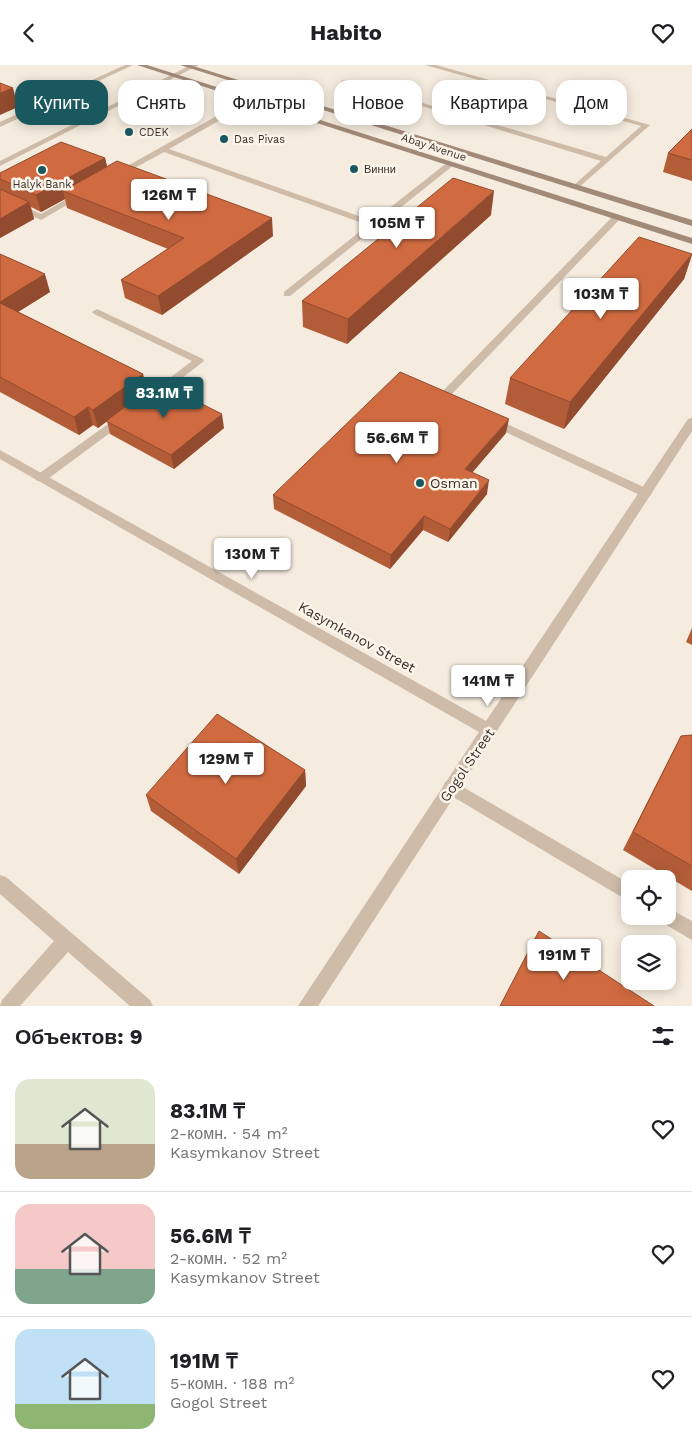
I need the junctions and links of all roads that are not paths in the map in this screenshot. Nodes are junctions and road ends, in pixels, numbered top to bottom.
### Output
1 (130, 65) edge
2 (140, 65) edge
3 (428, 65) edge
4 (190, 66) edge
5 (174, 76) junction
6 (214, 89) edge
7 (422, 104) edge
8 (214, 120) edge
9 (324, 124) edge
10 (0, 125) edge
11 (163, 149) junction
12 (607, 160) junction
13 (0, 164) edge
14 (451, 164) junction
15 (106, 181) edge
16 (577, 187) junction
17 (90, 190) edge
18 (0, 198) edge
19 (617, 217) junction
20 (692, 223) edge
21 (375, 225) junction
22 (692, 241) edge
23 (287, 294) dead end
24 (97, 312) dead end
25 (144, 402) edge
26 (461, 406) edge
27 (128, 414) edge
28 (478, 414) edge
29 (692, 422) edge
30 (0, 454) edge
31 (41, 478) junction
32 (646, 493) junction
33 (490, 731) junction
34 (452, 787) junction
35 (0, 883) edge
36 (621, 889) edge
37 (676, 921) edge
38 (692, 931) edge
39 (67, 940) junction
40 (8, 1006) edge
41 (144, 1006) edge
42 (307, 1006) edge

1 - 10 street
2 - 5 main road, Abay Avenue
3 - 12 street
4 - 5 street
4 - 16 main road, Abay Avenue
5 - 6 main road, Abay Avenue
5 - 13 street
7 - 12 street
8 - 11 street
9 - 14 main road, Abay Avenue
11 - 15 street
11 - 21 street
12 - 16 street
14 - 19 main road, Abay Avenue
14 - 21 street
16 - 20 main road, Abay Avenue
17 - 18 street
19 - 22 main road, Abay Avenue
19 - 26 street
21 - 23 street
24 - 25 street
27 - 31 street
28 - 32 street
29 - 32 street, Gogol Street
30 - 31 street, Kasymkanov Street
31 - 33 street, Kasymkanov Street
32 - 33 street, Gogol Street
33 - 34 street, Gogol Street
34 - 36 street
34 - 42 street, Gogol Street
35 - 39 street
37 - 38 street
39 - 40 street
39 - 41 street

